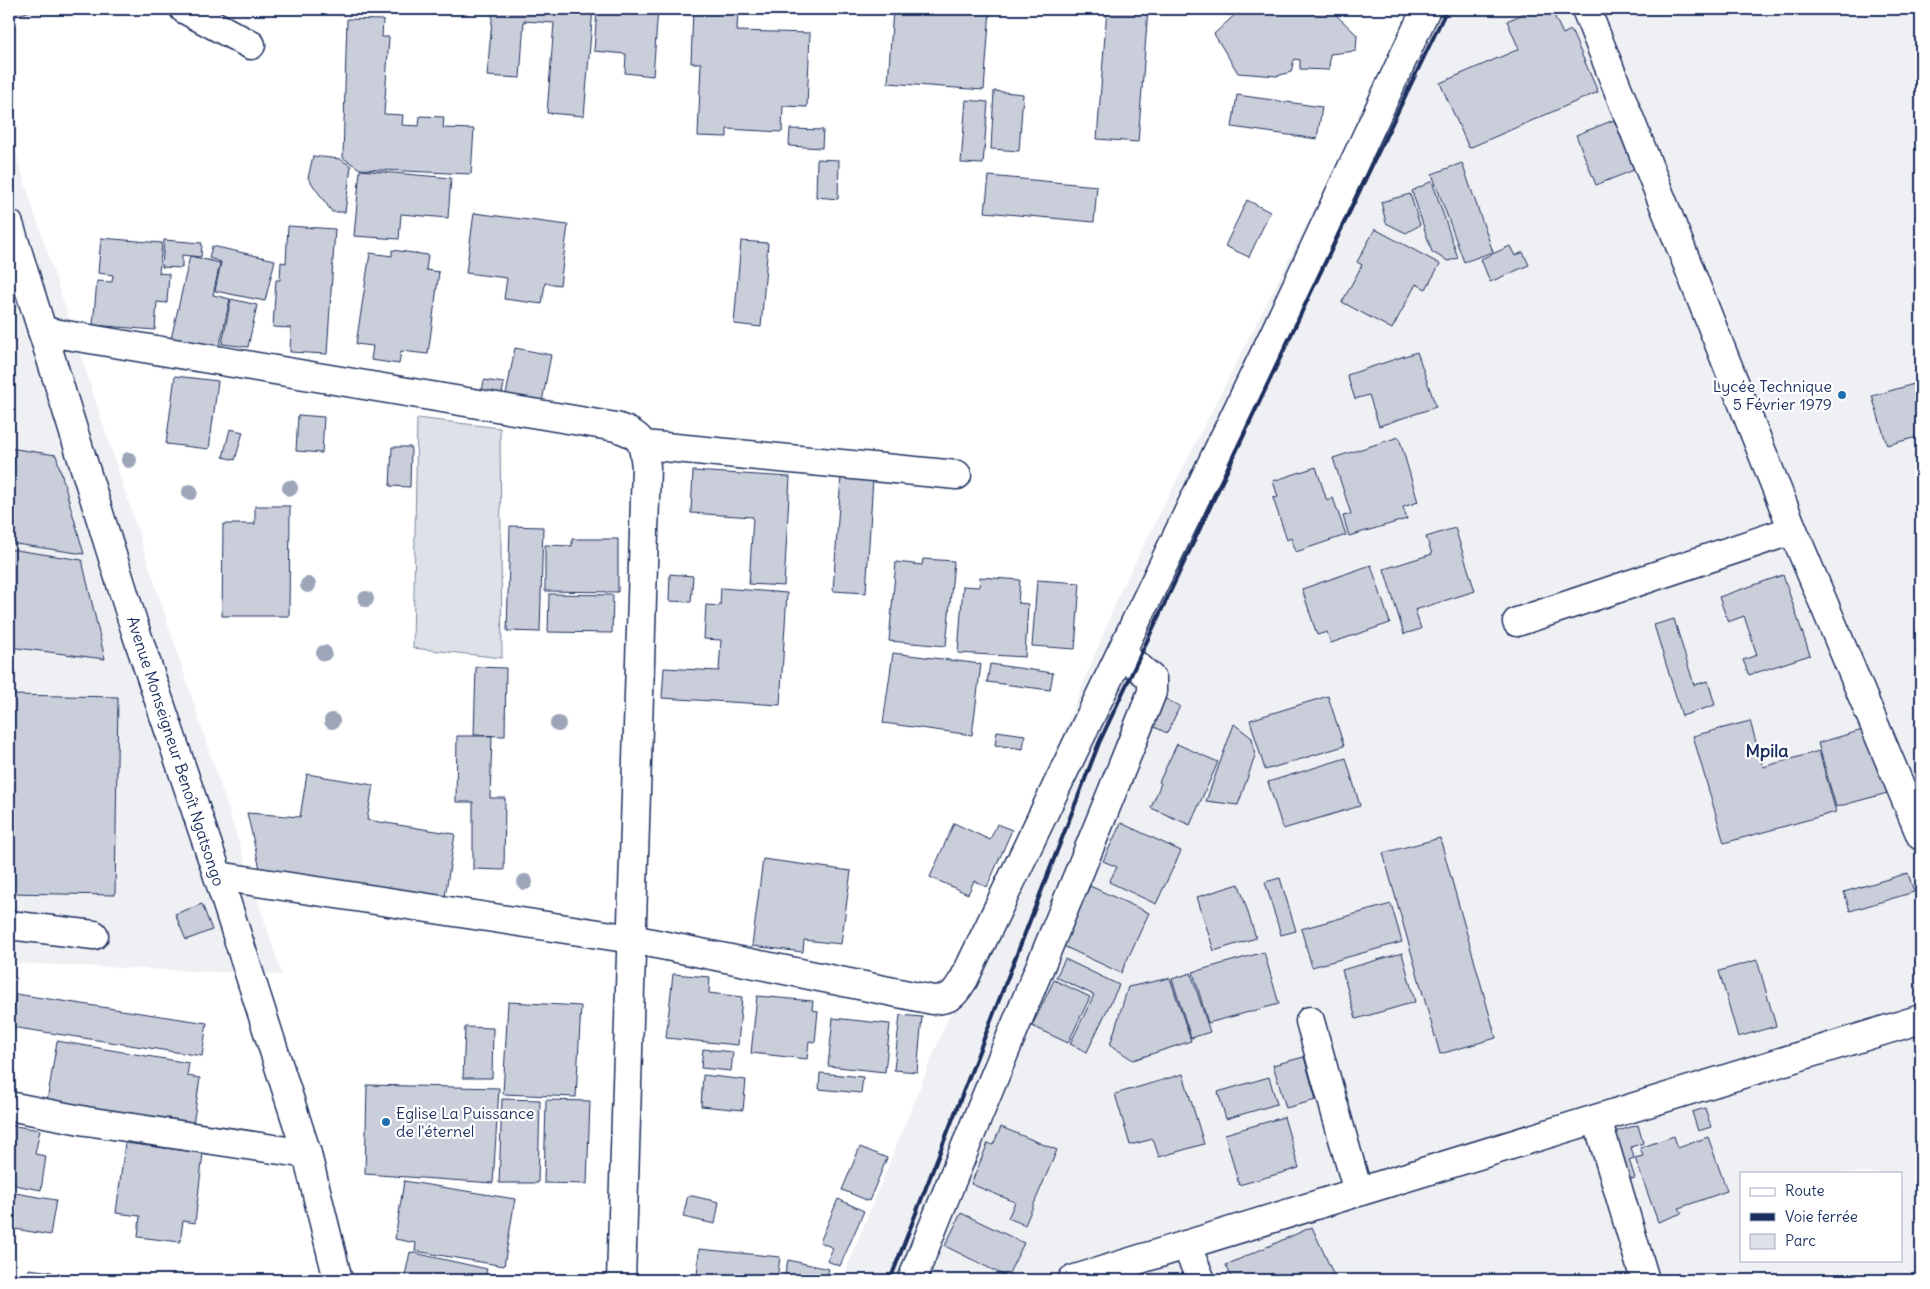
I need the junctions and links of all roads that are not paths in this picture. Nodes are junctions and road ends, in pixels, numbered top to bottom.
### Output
1 (184, 9) edge
2 (1426, 9) edge
3 (1586, 9) edge
4 (250, 44) dead end
5 (9, 224) edge
6 (42, 331) junction
7 (644, 445) junction
8 (957, 475) dead end
9 (1793, 530) junction
10 (1517, 622) dead end
11 (1120, 654) junction
12 (1921, 836) edge
13 (218, 876) junction
14 (9, 925) edge
15 (94, 935) dead end
16 (632, 939) junction
17 (1921, 1019) edge
18 (1310, 1021) dead end
19 (9, 1106) edge
20 (1597, 1119) junction
21 (307, 1154) junction
22 (1358, 1192) junction
23 (1186, 1245) junction
24 (1083, 1279) edge
25 (338, 1280) edge
26 (620, 1280) edge
27 (912, 1280) edge
28 (1201, 1280) edge
29 (1645, 1280) edge

1 - 4 street
2 - 11 street
3 - 9 street
5 - 6 street, Avenue Monseigneur Benoît Ngatsongo
6 - 7 street
6 - 13 street, Avenue Monseigneur Benoît Ngatsongo
7 - 8 street
7 - 16 street
9 - 10 street
9 - 12 street
11 - 16 street
11 - 27 street
13 - 16 street
13 - 21 street, Avenue Monseigneur Benoît Ngatsongo
14 - 15 street
16 - 26 street
17 - 20 street
18 - 22 street
19 - 21 street
20 - 22 street
20 - 29 street
21 - 25 street, Avenue Monseigneur Benoît Ngatsongo
22 - 23 street
23 - 24 street
23 - 28 street

